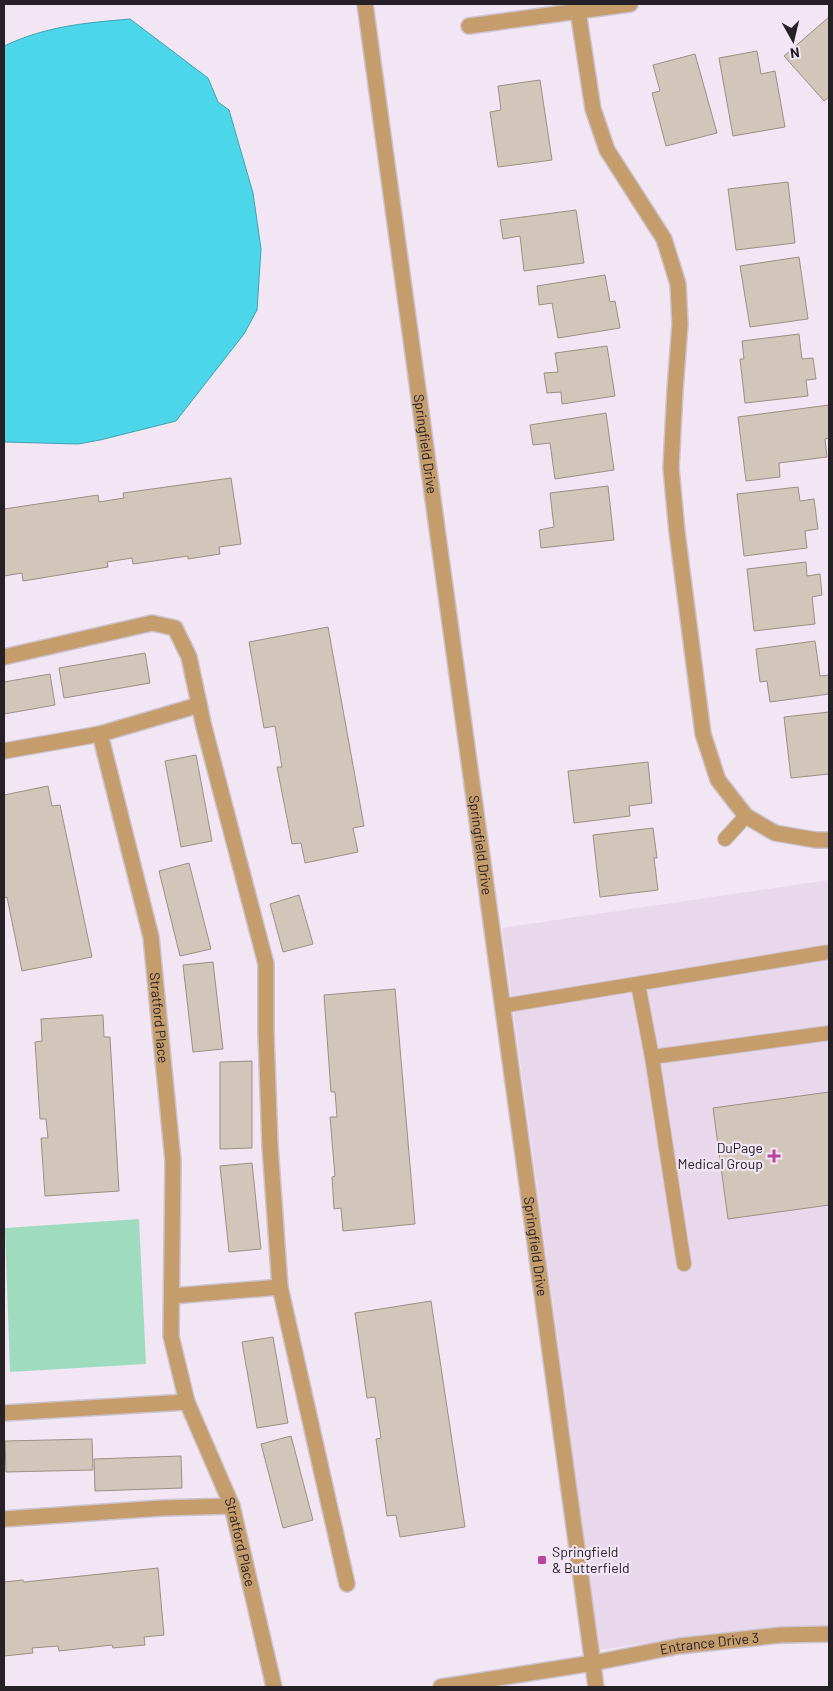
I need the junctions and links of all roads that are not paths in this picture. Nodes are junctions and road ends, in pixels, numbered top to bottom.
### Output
1 (365, 4) edge
2 (630, 4) edge
3 (578, 11) junction
4 (470, 26) dead end
5 (4, 656) edge
6 (199, 705) junction
7 (100, 734) junction
8 (4, 751) edge
9 (746, 816) junction
10 (725, 839) dead end
11 (829, 840) edge
12 (829, 952) edge
13 (638, 984) junction
14 (502, 1006) junction
15 (829, 1033) edge
16 (652, 1057) junction
17 (684, 1264) dead end
18 (280, 1287) junction
19 (172, 1296) junction
20 (187, 1402) junction
21 (4, 1413) edge
22 (232, 1506) junction
23 (4, 1519) edge
24 (347, 1584) dead end
25 (829, 1634) edge
26 (592, 1663) junction
27 (274, 1687) edge
28 (441, 1687) edge
29 (596, 1687) edge

1 - 14 street, Springfield Drive
2 - 3 street
3 - 4 street
3 - 9 street
5 - 6 street
6 - 7 street
6 - 18 street
7 - 8 street
7 - 19 street, Stratford Place
9 - 10 lane
9 - 11 street
12 - 13 lane
13 - 14 lane
13 - 16 lane
14 - 26 street, Springfield Drive
15 - 16 lane
16 - 17 lane
18 - 19 street
18 - 24 street
19 - 20 street, Stratford Place
20 - 21 street
20 - 22 street, Stratford Place
22 - 23 street
22 - 27 street, Stratford Place
25 - 26 street, Entrance Drive 3
26 - 28 street, Entrance Drive 3
26 - 29 street, Springfield Drive

